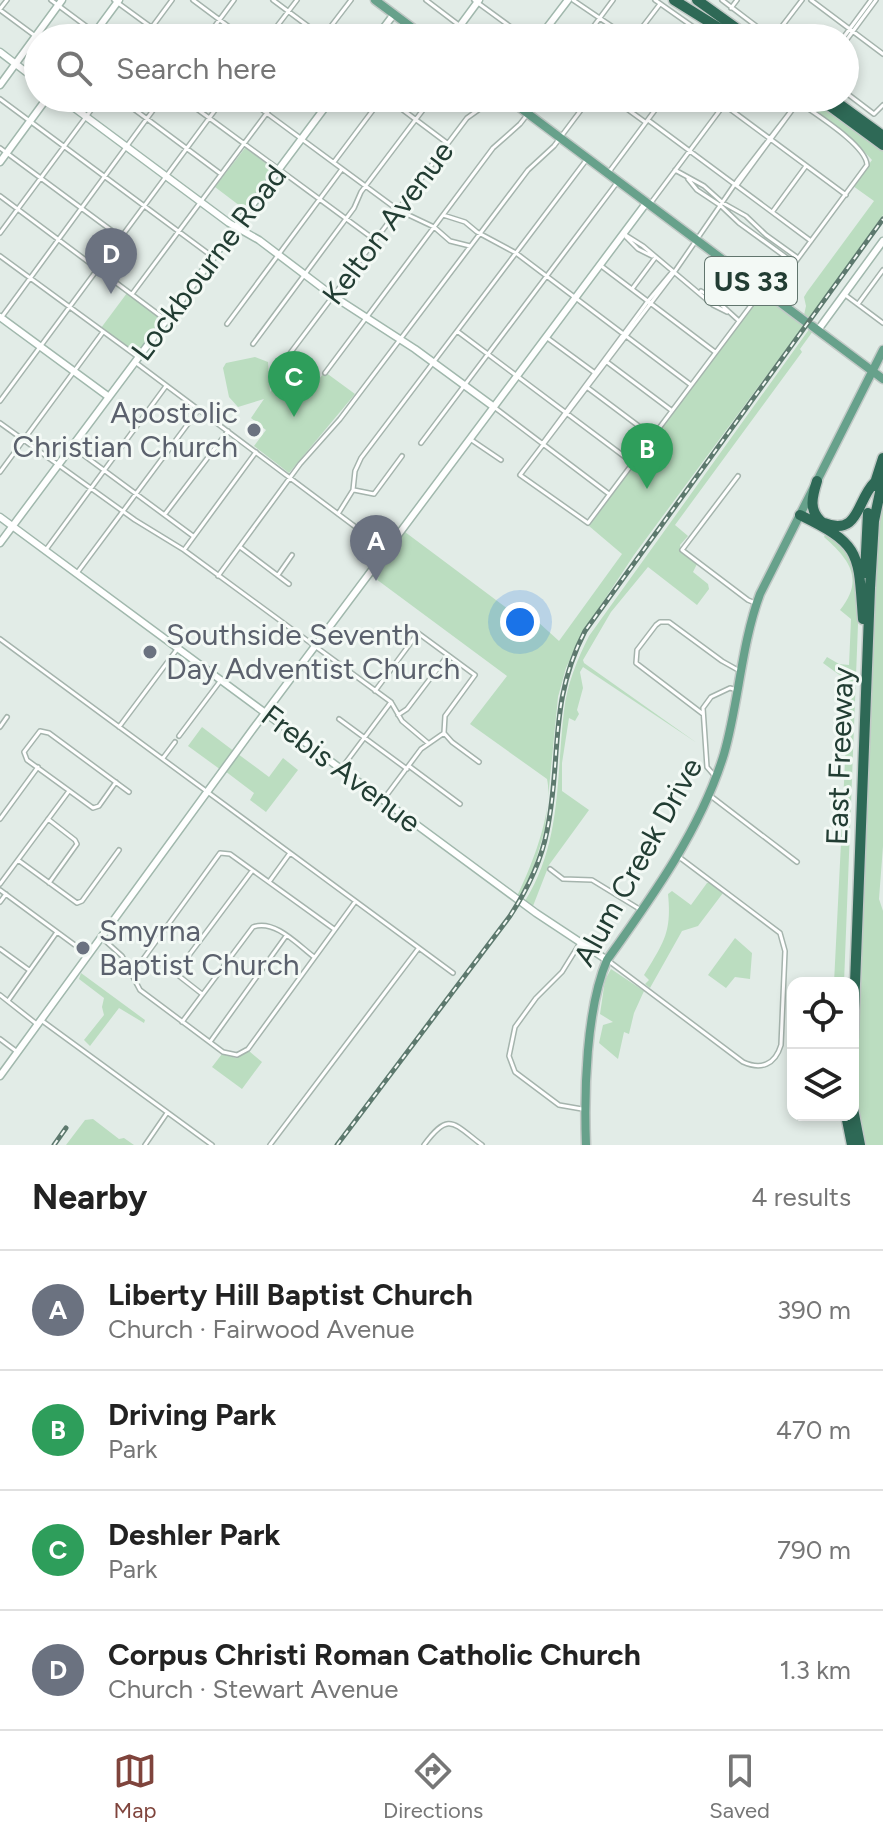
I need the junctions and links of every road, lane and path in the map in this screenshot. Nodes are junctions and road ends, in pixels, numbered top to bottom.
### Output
1 (7, 0) edge
2 (51, 0) edge
3 (172, 0) edge
4 (193, 0) edge
5 (234, 0) edge
6 (273, 0) edge
7 (297, 0) edge
8 (351, 0) edge
9 (426, 0) edge
10 (570, 0) edge
11 (613, 0) edge
12 (655, 0) edge
13 (674, 0) edge
14 (685, 0) edge
15 (697, 0) edge
16 (707, 0) edge
17 (722, 0) edge
18 (737, 0) edge
19 (802, 0) edge
20 (811, 0) edge
21 (874, 0) edge
22 (117, 1) edge
23 (380, 1) edge
24 (477, 1) edge
25 (60, 3) edge
26 (660, 4) junction
27 (731, 8) junction
28 (0, 10) edge
29 (288, 11) junction
30 (394, 14) junction
31 (600, 18) junction
32 (220, 20) junction
33 (46, 24) edge
34 (83, 24) edge
35 (103, 24) edge
36 (147, 24) edge
37 (155, 24) edge
38 (217, 24) edge
39 (225, 24) edge
40 (278, 24) edge
41 (305, 24) edge
42 (333, 24) edge
43 (386, 24) edge
44 (407, 24) edge
45 (457, 24) edge
46 (461, 24) edge
47 (507, 24) edge
48 (550, 24) edge
49 (596, 24) edge
50 (610, 24) edge
51 (644, 24) edge
52 (689, 24) edge
53 (718, 24) edge
54 (722, 24) edge
55 (726, 24) edge
56 (729, 24) edge
57 (753, 24) edge
58 (784, 24) edge
59 (843, 24) edge
60 (856, 24) edge
61 (24, 28) edge
62 (859, 36) edge
63 (0, 52) edge
64 (24, 53) edge
65 (883, 54) edge
66 (15, 64) junction
67 (24, 71) edge
68 (0, 85) edge
69 (0, 99) edge
70 (859, 102) edge
71 (883, 105) edge
72 (37, 112) edge
73 (80, 112) edge
74 (89, 112) edge
75 (138, 112) edge
76 (152, 112) edge
77 (201, 112) edge
78 (214, 112) edge
79 (320, 112) edge
80 (373, 112) edge
81 (405, 112) edge
82 (421, 112) edge
83 (475, 112) edge
84 (525, 112) edge
85 (580, 112) edge
86 (633, 112) edge
87 (654, 112) edge
88 (719, 112) edge
89 (734, 112) edge
90 (789, 112) edge
91 (811, 112) edge
92 (838, 112) edge
93 (850, 112) edge
94 (267, 113) joint
95 (528, 114) junction
96 (86, 116) junction
97 (209, 118) junction
98 (147, 119) junction
99 (416, 119) junction
100 (30, 121) junction
101 (647, 121) junction
102 (883, 136) edge
103 (560, 138) junction
104 (301, 139) junction
105 (771, 139) junction
106 (447, 143) junction
107 (244, 144) junction
108 (883, 145) edge
109 (64, 146) junction
110 (126, 146) junction
111 (186, 148) junction
112 (3, 150) edge
113 (690, 151) junction
114 (587, 158) junction
115 (0, 162) edge
116 (334, 163) junction
117 (806, 166) junction
118 (279, 169) junction
119 (342, 169) junction
120 (675, 170) junction
121 (608, 173) junction
122 (221, 174) junction
123 (104, 176) junction
124 (166, 176) junction
125 (40, 178) junction
126 (688, 179) junction
127 (618, 181) junction
128 (736, 185) junction
129 (365, 187) junction
130 (846, 195) junction
131 (0, 196) edge
132 (319, 200) junction
133 (201, 202) junction
134 (648, 203) junction
135 (722, 205) junction
136 (143, 206) junction
137 (81, 208) junction
138 (18, 209) junction
139 (398, 210) junction
140 (772, 212) junction
141 (443, 215) junction
142 (346, 219) junction
143 (236, 227) junction
144 (434, 227) junction
145 (179, 231) junction
146 (0, 233) edge
147 (480, 233) junction
148 (624, 234) junction
149 (120, 237) junction
150 (58, 239) junction
151 (696, 239) junction
152 (375, 240) junction
153 (811, 241) junction
154 (883, 241) edge
155 (470, 246) junction
156 (516, 253) junction
157 (278, 255) junction
158 (0, 256) edge
159 (213, 257) junction
160 (655, 258) junction
161 (796, 260) junction
162 (600, 265) junction
163 (97, 268) junction
164 (883, 270) edge
165 (673, 271) junction
166 (305, 274) junction
167 (546, 276) junction
168 (29, 278) junction
169 (876, 280) junction
170 (883, 286) edge
171 (632, 289) junction
172 (767, 292) junction
173 (132, 294) junction
174 (844, 294) junction
175 (333, 296) junction
176 (576, 298) junction
177 (649, 302) junction
178 (858, 304) junction
179 (68, 307) junction
180 (0, 318) edge
181 (366, 318) junction
182 (166, 320) junction
183 (740, 321) junction
184 (883, 323) edge
185 (227, 324) dead end
186 (812, 326) junction
187 (457, 331) junction
188 (103, 332) junction
189 (625, 335) junction
190 (546, 337) junction
191 (401, 339) junction
192 (253, 344) dead end
193 (40, 346) junction
194 (883, 350) edge
195 (716, 352) junction
196 (488, 354) junction
197 (288, 356) dead end
198 (137, 359) junction
199 (607, 362) junction
200 (434, 363) junction
201 (74, 372) junction
202 (873, 372) junction
203 (325, 373) dead end
204 (596, 374) junction
205 (517, 376) junction
206 (883, 379) edge
207 (166, 385) junction
208 (691, 385) junction
209 (464, 386) junction
210 (588, 388) junction
211 (109, 397) junction
212 (0, 401) edge
213 (494, 407) junction
214 (199, 409) junction
215 (672, 411) junction
216 (566, 413) junction
217 (0, 423) edge
218 (228, 431) junction
219 (653, 437) junction
220 (470, 439) junction
221 (23, 441) junction
222 (421, 443) dead end
223 (543, 444) junction
224 (72, 446) junction
225 (256, 452) junction
226 (402, 456) dead end
227 (883, 458) edge
228 (501, 460) dead end
229 (633, 463) junction
230 (57, 466) junction
231 (104, 469) junction
232 (0, 472) edge
233 (738, 476) dead end
234 (290, 478) junction
235 (879, 480) edge
236 (817, 481) junction
237 (92, 489) junction
238 (353, 490) junction
239 (137, 493) junction
240 (609, 494) junction
241 (883, 497) edge
242 (123, 512) junction
243 (338, 514) junction
244 (165, 515) junction
245 (800, 515) junction
246 (0, 517) edge
247 (825, 524) junction
248 (874, 524) junction
249 (13, 526) junction
250 (193, 536) junction
251 (0, 543) edge
252 (240, 547) junction
253 (184, 550) junction
254 (45, 551) junction
255 (387, 551) junction
256 (292, 555) dead end
257 (77, 574) junction
258 (277, 575) junction
259 (218, 576) junction
260 (289, 584) dead end
261 (757, 603) junction
262 (863, 619) junction
263 (0, 639) edge
264 (316, 647) junction
265 (178, 648) junction
266 (448, 655) junction
267 (742, 671) junction
268 (221, 680) junction
269 (738, 690) junction
270 (375, 691) junction
271 (391, 702) junction
272 (265, 713) junction
273 (703, 714) junction
274 (398, 715) junction
275 (7, 717) dead end
276 (339, 719) dead end
277 (0, 727) edge
278 (119, 727) junction
279 (444, 733) junction
280 (179, 736) dead end
281 (365, 738) junction
282 (175, 742) dead end
283 (428, 743) junction
284 (162, 759) junction
285 (479, 762) dead end
286 (38, 767) junction
287 (408, 768) junction
288 (341, 769) junction
289 (717, 776) junction
290 (116, 782) junction
291 (69, 791) junction
292 (129, 792) dead end
293 (208, 793) junction
294 (708, 795) junction
295 (383, 800) junction
296 (460, 804) dead end
297 (0, 819) edge
298 (48, 819) junction
299 (119, 850) dead end
300 (290, 853) junction
301 (676, 855) junction
302 (18, 860) junction
303 (797, 862) dead end
304 (550, 869) dead end
305 (252, 871) junction
306 (269, 882) junction
307 (49, 883) junction
308 (0, 887) edge
309 (6, 894) junction
310 (0, 902) edge
311 (355, 902) junction
312 (641, 910) junction
313 (335, 929) junction
314 (57, 932) junction
315 (286, 936) junction
316 (102, 938) junction
317 (580, 942) junction
318 (0, 949) edge
319 (418, 949) junction
320 (89, 956) junction
321 (314, 957) junction
322 (607, 960) junction
323 (127, 969) junction
324 (30, 971) junction
325 (453, 973) dead end
326 (848, 977) edge
327 (855, 977) edge
328 (202, 994) junction
329 (0, 995) edge
330 (8, 1001) junction
331 (182, 1022) junction
332 (40, 1023) junction
333 (0, 1039) edge
334 (210, 1042) junction
335 (18, 1053) junction
336 (0, 1076) edge
337 (586, 1108) junction
338 (167, 1113) junction
339 (847, 1121) edge
340 (855, 1121) edge
341 (145, 1145) edge
342 (212, 1145) edge
343 (270, 1145) edge
344 (424, 1145) edge
345 (482, 1145) edge
346 (586, 1145) edge
347 (852, 1145) edge
348 (860, 1145) edge

1 - 28 street
2 - 25 street
3 - 37 street
4 - 32 street
5 - 32 street
6 - 29 street
7 - 29 street
8 - 42 street
9 - 45 street
10 - 31 street
10 - 48 street
11 - 31 street
12 - 26 street
13 - 53 highway
14 - 54 highway
15 - 55 highway
16 - 56 highway
17 - 27 street
18 - 27 street
19 - 58 street
20 - 59 street
21 - 60 street
22 - 35 street
22 - 36 street
23 - 30 main road
24 - 46 street
24 - 47 street
25 - 33 street
25 - 34 street
26 - 51 street
26 - 52 street
27 - 57 street
28 - 61 street
29 - 40 street
29 - 41 street
30 - 43 street
30 - 44 main road
31 - 49 street
31 - 50 street
32 - 38 street
32 - 39 street
62 - 65 street
63 - 66 street
64 - 66 street
66 - 67 street
66 - 68 street
69 - 100 street
70 - 71 street
72 - 100 street
73 - 96 street
74 - 96 street
75 - 98 street
76 - 98 street
77 - 97 street
78 - 97 street
79 - 104 street, Lockbourne Road
80 - 116 street
81 - 99 street
82 - 99 street
83 - 106 street, Kelton Avenue
84 - 95 main road, US 33
85 - 103 street
86 - 101 street
87 - 101 street
88 - 113 street
89 - 105 street
90 - 105 street
91 - 130 street
92 - 108 highway
93 - 102 highway
94 - 104 street
94 - 107 street
95 - 103 main road, US 33
95 - 141 street
96 - 109 street
96 - 110 street
97 - 107 street
97 - 111 street
98 - 110 street
98 - 111 street
99 - 106 street
99 - 129 street
100 - 109 street
100 - 112 street
101 - 113 street
101 - 121 street
103 - 114 main road, US 33
103 - 147 street
104 - 116 street
104 - 118 street, Lockbourne Road
105 - 117 street
105 - 128 street
106 - 139 street, Kelton Avenue
107 - 118 street
107 - 122 street
109 - 123 street
109 - 125 street
110 - 123 street
110 - 124 street
111 - 122 street
111 - 124 street
112 - 115 street
112 - 125 street
113 - 120 street
113 - 128 street
114 - 121 main road, US 33
114 - 156 street
116 - 119 street
117 - 130 street
117 - 140 street
118 - 132 street
118 - 143 street, Lockbourne Road
119 - 129 street
119 - 132 street
120 - 126 street
120 - 134 street
121 - 127 main road, US 33
122 - 133 street
123 - 136 street
123 - 137 street
124 - 133 street
124 - 136 street
125 - 137 street
125 - 138 street
126 - 135 street
126 - 135 street
127 - 134 main road, US 33
127 - 167 street
128 - 135 street
128 - 140 street
129 - 139 street
129 - 142 street
130 - 153 street
131 - 138 street
132 - 142 street
132 - 157 street
133 - 143 street
133 - 145 street
134 - 148 street
134 - 151 main road, US 33
135 - 151 street
135 - 161 street
135 - 161 street
136 - 145 street
136 - 149 street
137 - 149 street
137 - 150 street
138 - 146 street
138 - 150 street
139 - 144 street
139 - 152 street, Kelton Avenue
140 - 153 street
141 - 144 street
141 - 147 street
142 - 152 street
142 - 166 street
143 - 157 street
143 - 159 street, Lockbourne Road
144 - 155 street
144 - 181 street
145 - 159 street
145 - 173 street
147 - 155 street
147 - 156 street
148 - 160 street
148 - 162 street
149 - 163 street
150 - 163 street
150 - 168 street
151 - 165 street
151 - 172 main road, US 33
152 - 175 street, Kelton Avenue
153 - 161 street
154 - 174 street
155 - 191 street
156 - 167 street
156 - 187 street
157 - 166 street
157 - 185 street
158 - 168 street
159 - 182 street, Lockbourne Road
160 - 165 street
160 - 171 street
161 - 172 street
162 - 171 street
162 - 176 street
163 - 173 street
163 - 179 street
164 - 169 street
165 - 177 street
165 - 183 street
166 - 175 street
166 - 192 street
167 - 176 street
167 - 196 street
168 - 179 street
168 - 180 street
169 - 170 street
169 - 178 street
171 - 177 street
172 - 183 street
172 - 186 main road, US 33
173 - 182 street
174 - 178 street
174 - 186 street
175 - 181 street
175 - 197 street, Kelton Avenue
176 - 189 street
176 - 190 street
177 - 189 street
177 - 195 street
178 - 184 street
179 - 188 street
179 - 193 street
180 - 193 street
181 - 191 street
181 - 203 street
182 - 198 street, Lockbourne Road
183 - 195 street
186 - 202 main road, US 33
187 - 196 street
187 - 200 street
188 - 198 street
188 - 201 street
189 - 199 street
189 - 204 street
189 - 208 street
190 - 204 street
190 - 205 street
191 - 200 street
191 - 234 street
193 - 201 street
193 - 212 street
194 - 202 main road, Alum Creek Drive
195 - 208 street
196 - 205 street
196 - 209 street
198 - 207 street
198 - 211 street, Lockbourne Road
199 - 204 street
199 - 215 street
200 - 209 street
200 - 238 street
201 - 211 street
201 - 221 street
202 - 206 main road, US 33
202 - 236 main road, Alum Creek Drive
204 - 210 street
204 - 216 street
205 - 213 street
205 - 216 street
207 - 214 street
207 - 231 street
208 - 215 street
209 - 213 street
209 - 222 street
210 - 216 street
210 - 219 street
211 - 224 street, Lockbourne Road
213 - 220 street
213 - 223 street
214 - 218 street
214 - 239 street
215 - 219 street
216 - 223 street
216 - 229 street
217 - 221 street
218 - 225 street
218 - 244 street
219 - 229 street
220 - 228 street
220 - 255 street
221 - 230 street
221 - 232 street
223 - 240 street
223 - 240 street
224 - 230 street, Lockbourne Road
224 - 231 street
225 - 234 street
225 - 250 street
226 - 238 street
227 - 235 highway, East Freeway
229 - 240 street
230 - 237 street
230 - 249 street, Lockbourne Road
231 - 237 street
231 - 239 street
233 - 261 street
234 - 243 street
234 - 252 street
235 - 247 highway
235 - 248 highway, East Freeway
235 - 262 highway, East Freeway
236 - 245 main road, Alum Creek Drive
236 - 247 highway
237 - 242 street
237 - 254 street
238 - 243 street
239 - 242 street
239 - 244 street
241 - 248 highway
242 - 253 street
242 - 257 street
243 - 255 street
244 - 250 street
245 - 247 highway
245 - 261 main road, Alum Creek Drive
245 - 262 highway
246 - 249 street, Frebis Avenue
248 - 327 highway, East Freeway
249 - 251 street, Lockbourne Road
249 - 254 street, Frebis Avenue
250 - 253 street
252 - 258 street
252 - 259 street
253 - 259 street
254 - 257 street, Frebis Avenue
255 - 264 street
256 - 258 street
257 - 265 street, Frebis Avenue
258 - 260 street
259 - 264 street
261 - 267 main road, Alum Creek Drive
262 - 326 highway, East Freeway
263 - 278 street
264 - 270 street
264 - 272 street
265 - 268 street, Frebis Avenue
265 - 278 street
266 - 270 street
266 - 274 street
266 - 279 street
267 - 269 main road, Alum Creek Drive
267 - 273 street
268 - 272 street, Frebis Avenue
268 - 280 street
269 - 273 street
269 - 289 main road, Alum Creek Drive
270 - 271 street
271 - 274 street
271 - 281 street
272 - 288 street, Frebis Avenue
272 - 293 street
273 - 289 street
274 - 283 street
275 - 277 street
276 - 281 street
278 - 284 street
279 - 283 street
279 - 285 street
281 - 287 street
281 - 288 street
282 - 284 street
283 - 287 street
284 - 293 street
286 - 290 street
286 - 291 street
286 - 297 street
287 - 295 street
287 - 296 street
288 - 295 street, Frebis Avenue
289 - 294 main road, Alum Creek Drive
290 - 291 street
290 - 292 street
291 - 298 street
293 - 300 street
293 - 316 street
294 - 301 main road, Alum Creek Drive
294 - 303 street
295 - 317 street, Frebis Avenue
298 - 302 street
298 - 307 street
299 - 307 street
300 - 306 street
300 - 311 street
301 - 312 main road, Alum Creek Drive
301 - 322 street
302 - 307 street
302 - 308 street
304 - 312 street
305 - 306 street
305 - 323 street
305 - 328 street
306 - 313 street
308 - 309 street
309 - 310 street
309 - 314 street
311 - 313 street
311 - 319 street
312 - 322 main road, Alum Creek Drive
313 - 321 street
314 - 320 street
314 - 324 street
315 - 321 street
315 - 328 street
315 - 334 street
316 - 320 street
316 - 323 street
317 - 322 street, Frebis Avenue
317 - 337 street
318 - 324 street
319 - 325 street
319 - 343 street
320 - 332 street
321 - 334 street
322 - 337 main road, Alum Creek Drive
323 - 331 street
324 - 330 street
328 - 331 street
329 - 330 street
330 - 332 street
331 - 334 street
332 - 335 street
332 - 338 street
333 - 335 street
335 - 336 street
337 - 346 main road, Alum Creek Drive
338 - 341 street
338 - 342 street
339 - 347 highway
340 - 348 highway
344 - 345 street

